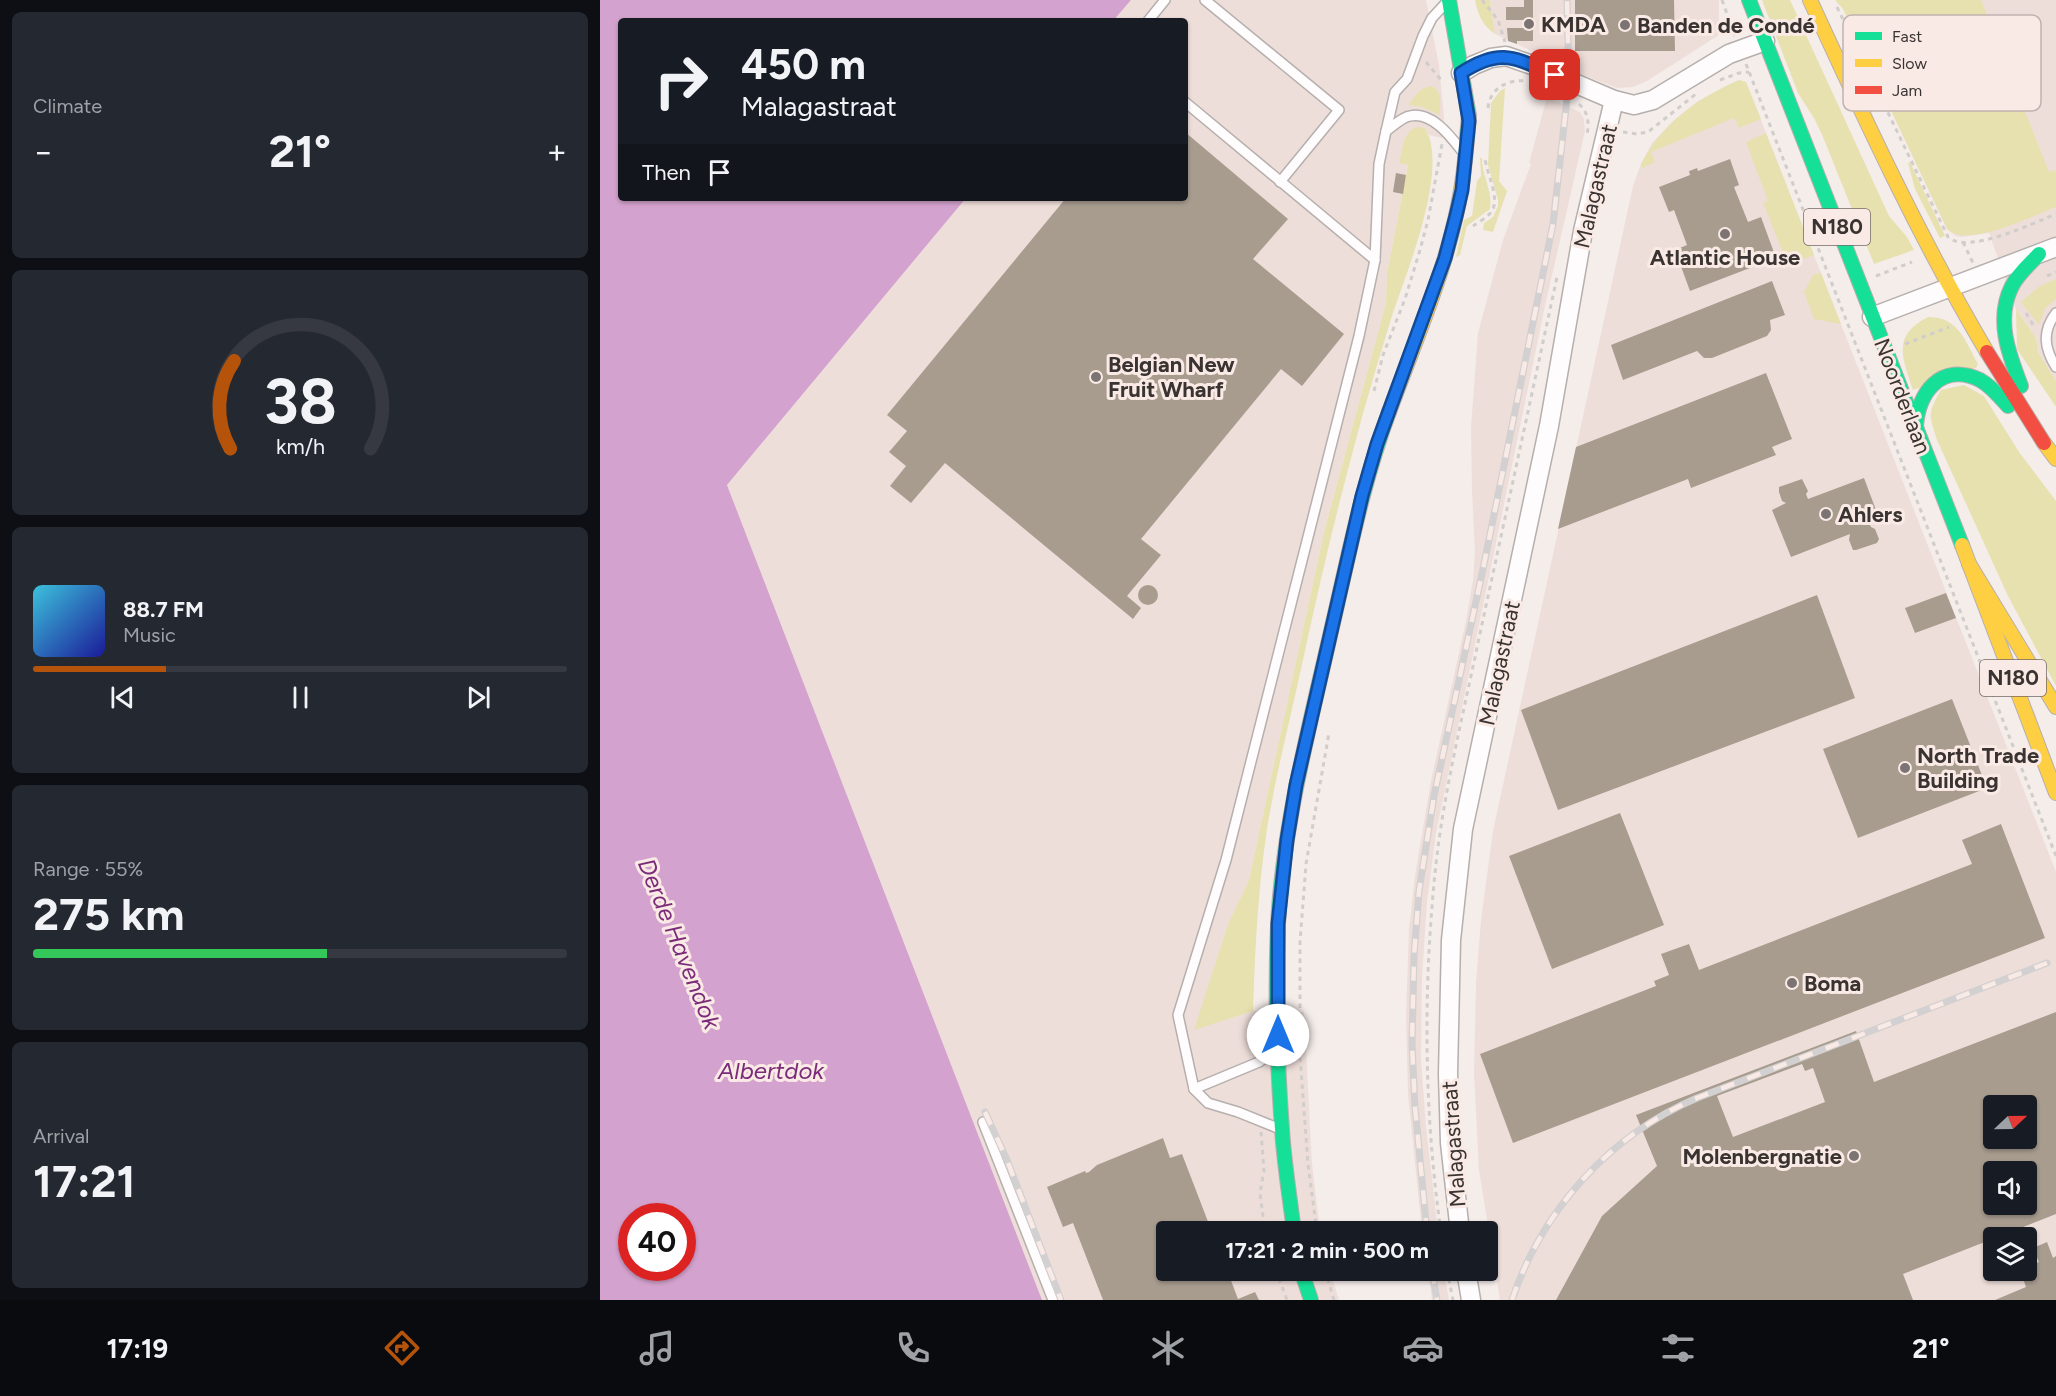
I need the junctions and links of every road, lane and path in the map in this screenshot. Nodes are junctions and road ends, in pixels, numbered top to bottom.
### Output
1 (1165, 0) edge
2 (1205, 0) edge
3 (1449, 0) edge
4 (1482, 0) edge
5 (1722, 0) edge
6 (1749, 0) edge
7 (1810, 0) edge
8 (1832, 0) edge
9 (1843, 16) edge
10 (1150, 18) edge
11 (1765, 41) junction
12 (1740, 50) junction
13 (1425, 56) dead end
14 (1506, 56) junction
15 (1843, 70) edge
16 (1461, 73) junction
17 (1530, 81) dead end
18 (1443, 84) dead end
19 (1614, 100) junction
20 (1577, 102) dead end
21 (1188, 105) edge
22 (1862, 111) edge
23 (1888, 111) edge
24 (1487, 117) dead end
25 (1589, 124) dead end
26 (1386, 131) junction
27 (1466, 155) junction
28 (1280, 182) junction
29 (2056, 214) edge
30 (1959, 243) junction
31 (2048, 251) edge
32 (1932, 254) junction
33 (1375, 260) junction
34 (1859, 282) junction
35 (1950, 289) junction
36 (1835, 292) junction
37 (2022, 307) dead end
38 (2056, 313) edge
39 (1872, 317) junction
40 (1968, 320) junction
41 (2046, 334) junction
42 (1886, 352) junction
43 (1863, 361) junction
44 (2056, 367) edge
45 (1916, 430) junction
46 (2043, 442) junction
47 (2056, 459) edge
48 (1969, 564) junction
49 (2056, 707) edge
50 (1332, 723) dead end
51 (2056, 793) edge
52 (2056, 856) edge
53 (1278, 1048) junction
54 (1194, 1089) junction
55 (984, 1122) dead end
56 (1282, 1130) junction
57 (1293, 1221) edge
58 (1316, 1221) edge
59 (1459, 1221) edge
60 (1280, 1281) edge
61 (1305, 1281) edge
62 (1328, 1281) edge
63 (1449, 1281) edge
64 (1468, 1281) edge
65 (1053, 1300) edge
66 (1287, 1300) edge
67 (1311, 1300) edge
68 (1334, 1300) edge
69 (1453, 1300) edge
70 (1471, 1300) edge

1 - 10 lane
2 - 28 lane
3 - 16 main road
3 - 26 lane
4 - 14 path
5 - 12 path
6 - 11 main road, Noorderlaan / N180
7 - 15 main road
8 - 9 path
11 - 12 street, Malagastraat
11 - 34 main road, Noorderlaan / N180
12 - 19 street, Malagastraat
12 - 36 path
13 - 18 path
14 - 16 street
14 - 19 street, Malagastraat
16 - 27 main road
17 - 24 path
19 - 59 street, Malagastraat
20 - 25 path
21 - 28 lane
22 - 32 main road
23 - 30 path
26 - 27 lane
26 - 33 lane
27 - 53 main road
28 - 33 lane
29 - 30 path
30 - 32 path
31 - 35 street
31 - 46 main road
32 - 34 path
32 - 35 main road
33 - 54 lane
34 - 36 path
34 - 39 main road, Noorderlaan / N180
35 - 39 street
35 - 40 main road
36 - 43 path
37 - 41 path
38 - 41 lane
39 - 42 main road, Noorderlaan / N180
40 - 42 path
40 - 46 main road
41 - 44 lane
42 - 43 path
42 - 45 main road, Noorderlaan / N180
43 - 52 path
45 - 46 main road
45 - 48 main road, Noorderlaan / N180
46 - 47 main road
48 - 49 main road
48 - 51 main road, Noorderlaan / N180
50 - 58 path
53 - 54 lane
53 - 56 main road
54 - 56 lane
55 - 65 lane
56 - 57 main road
60 - 66 path
61 - 67 main road
62 - 68 path
63 - 69 path
64 - 70 street

